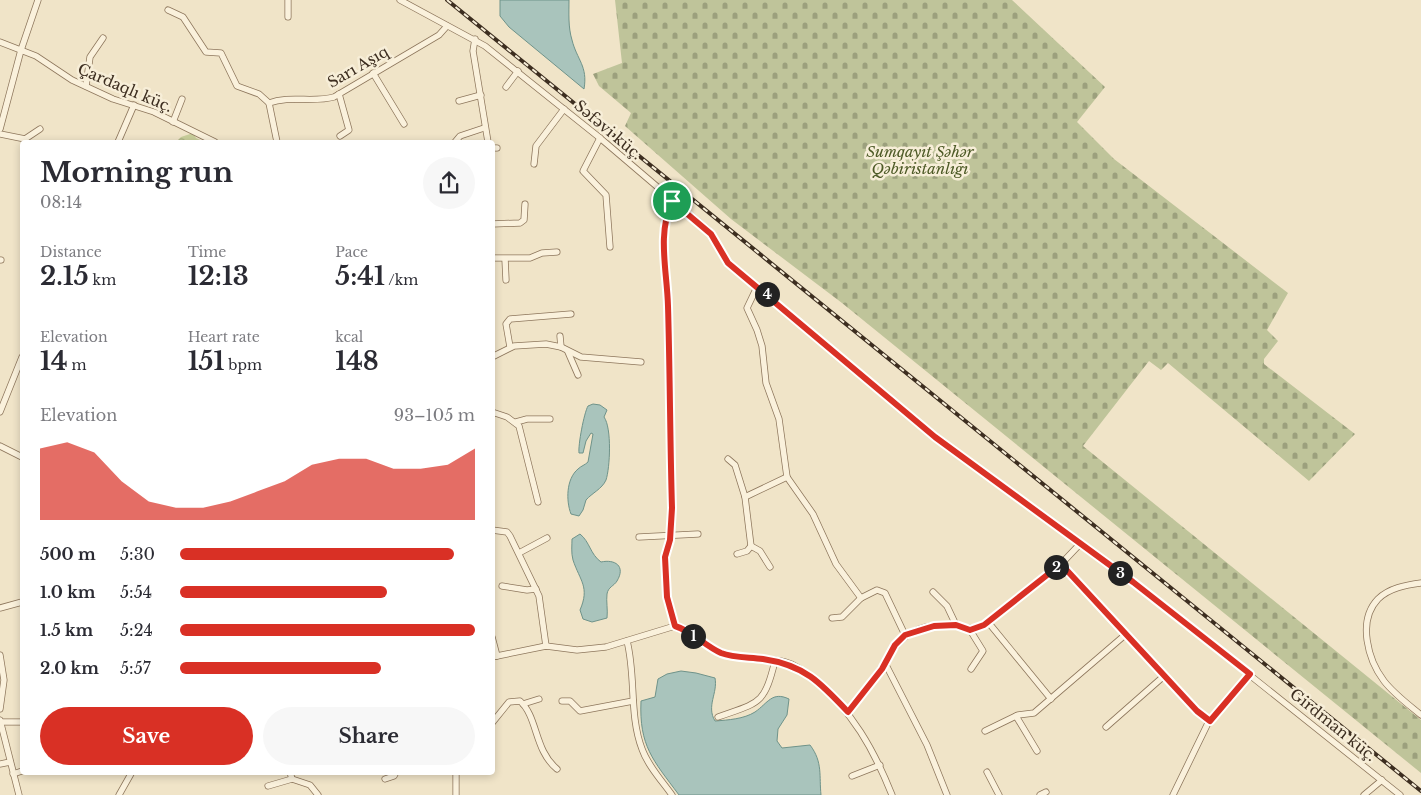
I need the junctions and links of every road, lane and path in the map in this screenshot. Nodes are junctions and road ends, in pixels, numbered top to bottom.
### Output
1 (38, 0) edge
2 (288, 0) edge
3 (400, 0) edge
4 (168, 10) dead end
5 (288, 18) dead end
6 (447, 26) junction
7 (103, 38) dead end
8 (475, 39) junction
9 (0, 42) edge
10 (21, 50) junction
11 (518, 70) junction
12 (373, 73) junction
13 (86, 86) junction
14 (506, 87) dead end
15 (339, 94) junction
16 (481, 96) junction
17 (182, 99) dead end
18 (459, 101) dead end
19 (269, 103) junction
20 (134, 105) junction
21 (564, 109) junction
22 (173, 122) junction
23 (404, 124) dead end
24 (484, 128) junction
25 (0, 129) edge
26 (40, 129) dead end
27 (0, 134) edge
28 (340, 136) dead end
29 (600, 138) junction
30 (119, 140) edge
31 (211, 140) edge
32 (276, 140) edge
33 (457, 140) edge
34 (487, 140) edge
35 (534, 164) dead end
36 (672, 201) junction
37 (525, 204) dead end
38 (495, 224) edge
39 (610, 247) dead end
40 (557, 252) dead end
41 (495, 258) edge
42 (505, 259) junction
43 (506, 280) dead end
44 (757, 287) junction
45 (571, 314) dead end
46 (560, 336) dead end
47 (510, 347) junction
48 (560, 347) junction
49 (568, 352) junction
50 (495, 355) edge
51 (20, 362) edge
52 (641, 362) dead end
53 (578, 375) dead end
54 (0, 412) edge
55 (495, 413) edge
56 (550, 419) dead end
57 (516, 422) junction
58 (0, 446) edge
59 (20, 456) edge
60 (728, 459) dead end
61 (787, 477) junction
62 (745, 497) junction
63 (538, 502) dead end
64 (495, 530) edge
65 (698, 534) dead end
66 (671, 536) junction
67 (639, 537) dead end
68 (547, 538) dead end
69 (1080, 544) junction
70 (752, 546) junction
71 (519, 553) junction
72 (737, 554) dead end
73 (1061, 564) junction
74 (770, 567) dead end
75 (1421, 583) edge
76 (502, 586) dead end
77 (536, 589) junction
78 (932, 592) dead end
79 (861, 598) junction
80 (20, 603) edge
81 (0, 608) edge
82 (832, 618) dead end
83 (988, 622) junction
84 (956, 625) junction
85 (675, 626) junction
86 (970, 630) junction
87 (905, 635) junction
88 (1125, 635) junction
89 (627, 641) junction
90 (546, 646) junction
91 (0, 655) edge
92 (495, 657) edge
93 (775, 661) junction
94 (885, 663) junction
95 (971, 669) dead end
96 (1250, 674) junction
97 (1164, 676) junction
98 (2, 680) edge
99 (539, 699) dead end
100 (1051, 699) junction
101 (633, 701) junction
102 (562, 702) dead end
103 (523, 704) junction
104 (0, 709) edge
105 (848, 712) junction
106 (1421, 715) edge
107 (1016, 716) junction
108 (718, 717) dead end
109 (495, 719) edge
110 (0, 721) edge
111 (1210, 721) junction
112 (20, 722) edge
113 (1106, 727) dead end
114 (985, 731) dead end
115 (1037, 751) dead end
116 (10, 762) junction
117 (0, 764) edge
118 (880, 765) junction
119 (557, 769) dead end
120 (20, 772) edge
121 (987, 772) dead end
122 (13, 774) junction
123 (130, 775) edge
124 (394, 775) edge
125 (456, 775) edge
126 (291, 776) edge
127 (852, 776) dead end
128 (385, 779) dead end
129 (1382, 780) junction
130 (268, 786) dead end
131 (19, 795) edge
132 (119, 795) edge
133 (318, 795) edge
134 (456, 795) edge
135 (672, 795) edge
136 (892, 795) edge
137 (947, 795) edge
138 (999, 795) edge
139 (1173, 795) edge
140 (1364, 795) edge
141 (1400, 795) edge

1 - 10 street
2 - 5 street
3 - 6 street, Səfəvi küç.
4 - 19 street
6 - 8 street, Səfəvi küç.
6 - 12 street, Sarı Aşıq
7 - 13 street
8 - 11 street, Səfəvi küç.
8 - 16 street
9 - 10 street, Çardaqlı küç.
10 - 13 street, Çardaqlı küç.
10 - 25 street
11 - 14 street
11 - 21 street, Səfəvi küç.
12 - 15 street, Sarı Aşıq
12 - 23 street
13 - 20 street, Çardaqlı küç.
15 - 19 street, Sarı Aşıq
15 - 28 street
16 - 18 street
16 - 24 street
17 - 22 street
19 - 32 street
20 - 22 street, Çardaqlı küç.
20 - 30 street
21 - 29 street, Səfəvi küç.
21 - 35 street
22 - 31 street, Çardaqlı küç.
24 - 33 street
24 - 34 street
26 - 27 street
29 - 36 street, Səfəvi küç.
29 - 39 street
36 - 44 street, Səfəvi küç.
36 - 66 street
37 - 38 street
40 - 42 street
41 - 42 street
42 - 43 street
44 - 61 street
44 - 69 street, Səfəvi küç.
45 - 47 street
46 - 48 street
47 - 48 street
47 - 50 street
48 - 49 street
49 - 52 street
49 - 53 street
51 - 54 street
55 - 57 street
56 - 57 street
57 - 63 street
58 - 59 street
60 - 62 street
61 - 62 street
61 - 79 street
62 - 70 street
64 - 71 street
65 - 66 street
66 - 67 street
66 - 85 street
68 - 71 street
69 - 73 street
69 - 96 street, Səfəvi küç.
70 - 72 street
70 - 74 street
71 - 77 street
73 - 83 street
73 - 88 street
75 - 106 street
76 - 77 street
77 - 90 street
78 - 84 street
79 - 82 street
79 - 87 street
80 - 81 street
83 - 86 street
83 - 100 street
84 - 86 street
84 - 87 street
85 - 89 street
85 - 93 street
86 - 95 street
87 - 94 street
88 - 97 street
88 - 100 street
89 - 90 street
89 - 101 street
90 - 92 street
91 - 98 street
93 - 105 street
93 - 108 street
94 - 105 street
94 - 137 street
96 - 111 street
96 - 129 street, Girdman küç.
97 - 111 street
97 - 113 street
98 - 104 street
99 - 103 street
100 - 107 street
101 - 102 street
101 - 135 street
103 - 109 street
103 - 119 street
105 - 118 street
107 - 114 street
107 - 115 street
110 - 112 street
110 - 116 street
111 - 139 street
116 - 117 street
116 - 122 street
118 - 127 street
118 - 136 street
120 - 122 street
121 - 138 street
122 - 131 street
123 - 132 street
124 - 128 street
125 - 134 street
126 - 130 street
126 - 133 street
129 - 140 street
129 - 141 street, Girdman küç.

